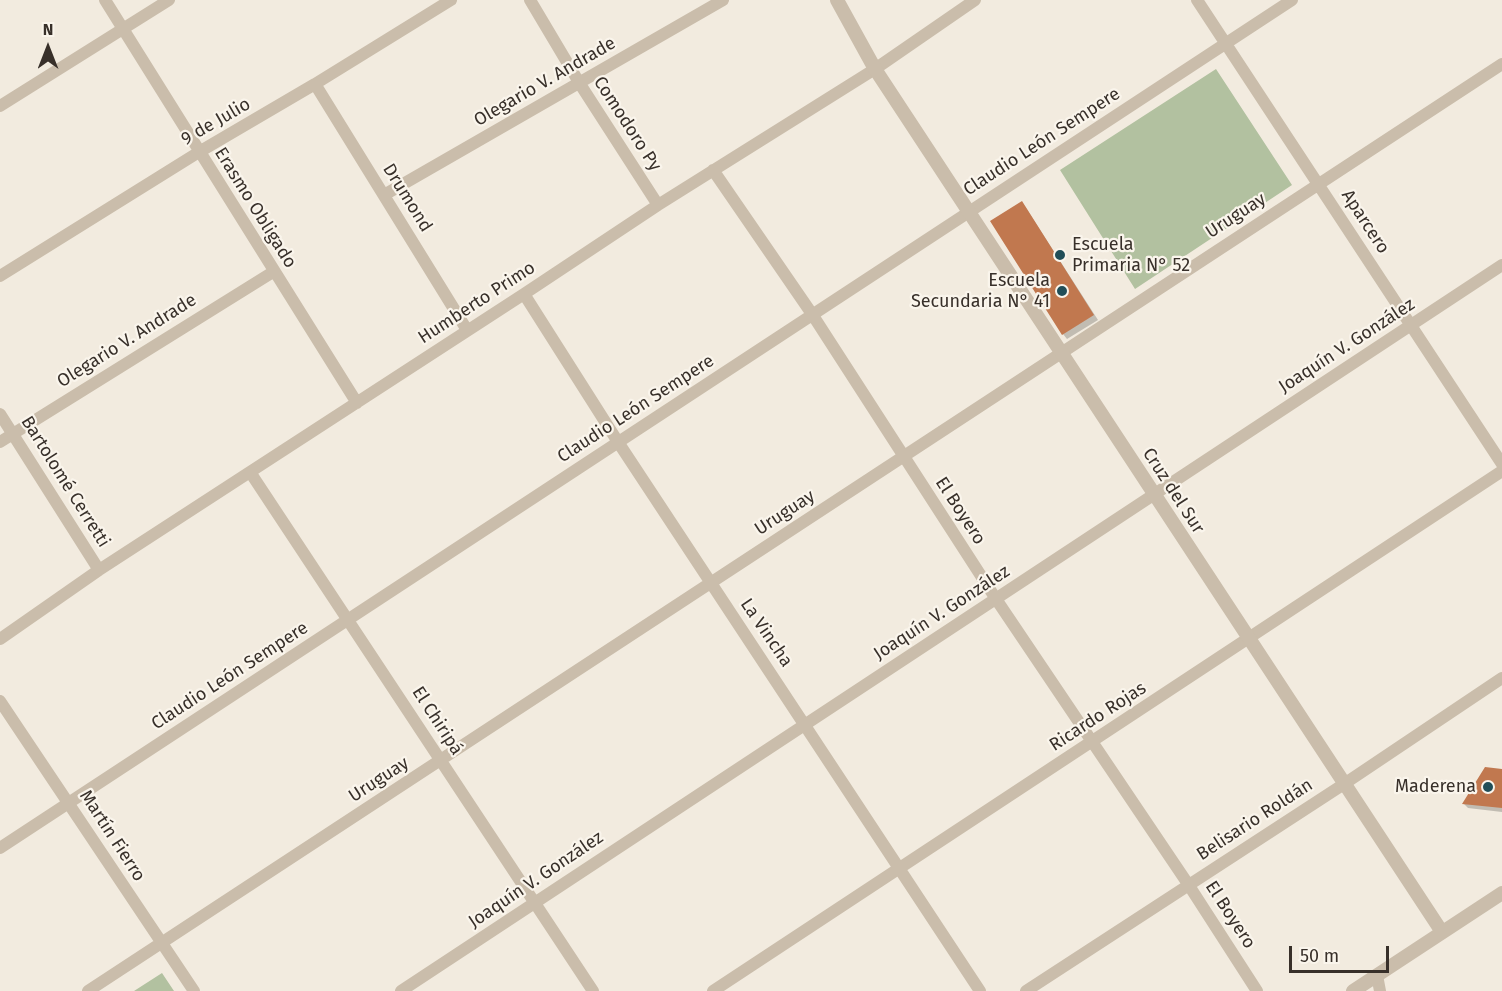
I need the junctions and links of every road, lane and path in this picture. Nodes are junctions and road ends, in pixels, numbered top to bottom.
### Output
1 (105, 0) edge
2 (169, 0) edge
3 (451, 0) edge
4 (530, 0) edge
5 (723, 0) edge
6 (837, 0) edge
7 (975, 0) edge
8 (1197, 0) edge
9 (1292, 0) edge
10 (123, 28) junction
11 (1226, 43) junction
12 (1502, 64) edge
13 (874, 69) junction
14 (315, 84) junction
15 (580, 84) junction
16 (0, 106) edge
17 (199, 152) junction
18 (713, 170) junction
19 (1319, 183) junction
20 (384, 195) junction
21 (658, 205) junction
22 (969, 211) junction
23 (1502, 265) edge
24 (273, 272) junction
25 (0, 276) edge
26 (524, 294) junction
27 (812, 314) junction
28 (1412, 325) junction
29 (467, 330) junction
30 (1061, 353) junction
31 (357, 403) junction
32 (0, 414) edge
33 (13, 434) junction
34 (0, 442) edge
35 (618, 442) junction
36 (904, 457) junction
37 (1502, 464) edge
38 (1502, 471) edge
39 (250, 472) junction
40 (1154, 495) junction
41 (99, 570) junction
42 (711, 584) junction
43 (996, 599) junction
44 (348, 619) junction
45 (0, 639) edge
46 (1248, 639) junction
47 (1502, 678) edge
48 (0, 701) edge
49 (805, 724) junction
50 (1092, 742) junction
51 (441, 761) junction
52 (1344, 784) junction
53 (69, 803) junction
54 (0, 848) edge
55 (898, 869) junction
56 (1188, 884) junction
57 (1502, 893) edge
58 (536, 902) junction
59 (1442, 932) junction
60 (161, 943) junction
61 (1377, 975) junction
62 (88, 991) edge
63 (194, 991) edge
64 (401, 991) edge
65 (593, 991) edge
66 (713, 991) edge
67 (980, 991) edge
68 (1026, 991) edge
69 (1257, 991) edge
70 (1353, 991) edge
71 (1380, 991) edge

1 - 10 street, Erasmo Obligado
2 - 10 street
3 - 14 street, 9 de Julio
4 - 15 street, Comodoro Py
5 - 15 street, Olegario V. Andrade
6 - 13 street, Cruz del Sur
7 - 13 street, Humberto Primo
8 - 11 street, Aparcero
9 - 11 street, Claudio León Sempere
10 - 16 street
10 - 17 street, Erasmo Obligado
11 - 19 street, Aparcero
11 - 22 street, Claudio León Sempere
12 - 19 street, Uruguay
13 - 18 street, Humberto Primo
13 - 22 street, Cruz del Sur
14 - 17 street, 9 de Julio
14 - 20 street, Drumond
15 - 20 street, Olegario V. Andrade
15 - 21 street, Comodoro Py
17 - 24 street, Erasmo Obligado
17 - 25 street, 9 de Julio
18 - 21 street, Humberto Primo
18 - 27 street, El Boyero
19 - 28 street, Aparcero
19 - 30 street, Uruguay
20 - 29 street, Drumond
21 - 26 street, Humberto Primo
22 - 27 street, Claudio León Sempere
22 - 30 street, Cruz del Sur
23 - 28 street, Joaquín V. González
24 - 31 street, Erasmo Obligado
24 - 33 street, Olegario V. Andrade
26 - 29 street, Humberto Primo
26 - 35 street, La Vincha
27 - 35 street, Claudio León Sempere
27 - 36 street, El Boyero
28 - 37 street, Aparcero
28 - 40 street, Joaquín V. González
29 - 31 street, Humberto Primo
30 - 36 street, Uruguay
30 - 40 street, Cruz del Sur
31 - 39 street, Humberto Primo
32 - 33 street, Bartolomé Cerretti
33 - 34 street, Olegario V. Andrade
33 - 41 street, Bartolomé Cerretti
35 - 42 street, La Vincha
35 - 44 street, Claudio León Sempere
36 - 42 street, Uruguay
36 - 43 street, El Boyero
38 - 46 street, Ricardo Rojas
39 - 41 street, Humberto Primo
39 - 44 street, El Chiripá
40 - 43 street, Joaquín V. González
40 - 46 street, Cruz del Sur
41 - 45 street, Humberto Primo
42 - 49 street, La Vincha
42 - 51 street, Uruguay
43 - 49 street, Joaquín V. González
43 - 50 street, El Boyero
44 - 51 street, El Chiripá
44 - 53 street, Claudio León Sempere
46 - 50 street, Ricardo Rojas
46 - 52 street, Cruz del Sur
47 - 52 street, Belisario Roldán
48 - 53 street, Martín Fierro
49 - 55 street, La Vincha
49 - 58 street, Joaquín V. González
50 - 55 street, Ricardo Rojas
50 - 56 street, El Boyero
51 - 58 street, El Chiripá
51 - 60 street, Uruguay
52 - 56 street, Belisario Roldán
52 - 59 street, Cruz del Sur
53 - 54 street, Claudio León Sempere
53 - 60 street, Martín Fierro
55 - 66 street, Ricardo Rojas
55 - 67 street, La Vincha
56 - 68 street, Belisario Roldán
56 - 69 street, El Boyero
57 - 59 street
58 - 64 street, Joaquín V. González
58 - 65 street, El Chiripá
59 - 61 street
60 - 62 street, Uruguay
60 - 63 street, Martín Fierro
61 - 70 street
61 - 71 street

